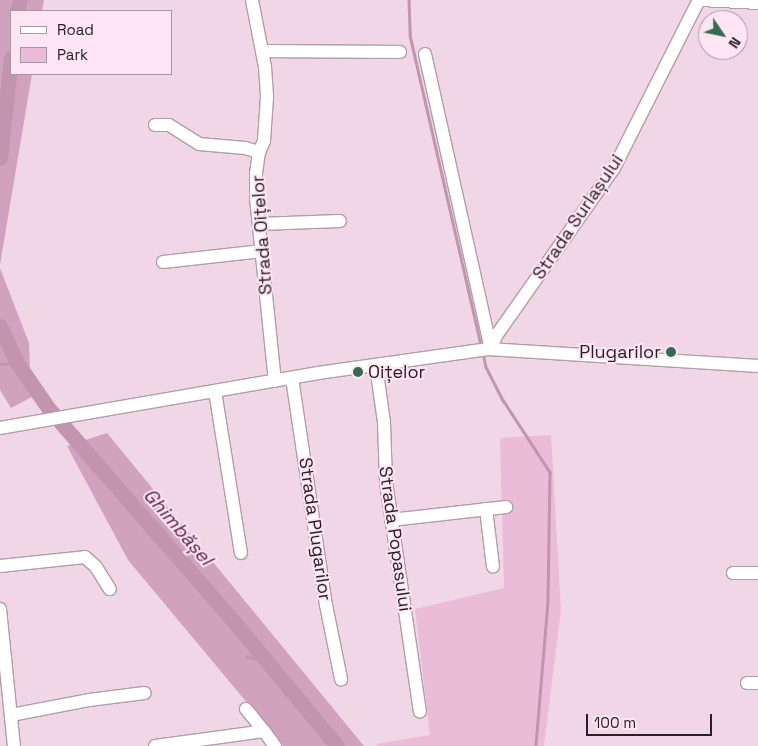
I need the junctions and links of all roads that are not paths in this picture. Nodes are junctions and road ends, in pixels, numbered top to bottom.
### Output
1 (252, 0) edge
2 (700, 0) edge
3 (758, 3) edge
4 (262, 51) junction
5 (400, 52) dead end
6 (425, 54) dead end
7 (155, 125) dead end
8 (258, 152) junction
9 (340, 221) dead end
10 (259, 224) junction
11 (262, 251) junction
12 (163, 262) dead end
13 (489, 349) junction
14 (376, 366) junction
15 (758, 366) edge
16 (292, 378) junction
17 (275, 381) junction
18 (214, 391) junction
19 (0, 428) edge
20 (506, 507) dead end
21 (486, 509) junction
22 (391, 520) junction
23 (241, 553) dead end
24 (0, 566) edge
25 (493, 567) dead end
26 (733, 573) dead end
27 (758, 573) edge
28 (110, 589) dead end
29 (0, 609) edge
30 (1, 643) edge
31 (341, 679) dead end
32 (145, 693) dead end
33 (246, 709) dead end
34 (420, 711) dead end
35 (11, 715) junction
36 (264, 731) junction
37 (187, 744) edge
38 (14, 746) edge
39 (155, 746) edge
40 (275, 746) edge

1 - 4 street, Strada Oițelor
2 - 3 street
2 - 13 street, Strada Surlașului
4 - 5 street
4 - 8 street, Strada Oițelor
6 - 13 street
7 - 8 street
8 - 10 street, Strada Oițelor
9 - 10 street
10 - 11 street, Strada Oițelor
11 - 12 street
11 - 17 street, Strada Oițelor
13 - 14 street
13 - 15 street
14 - 16 street
14 - 22 street, Strada Popasului
16 - 17 street
16 - 31 street, Strada Plugarilor
17 - 18 street
18 - 19 street
18 - 23 street
20 - 21 street
21 - 22 street
21 - 25 street
22 - 34 street, Strada Popasului
24 - 28 street
26 - 27 street
29 - 30 street
30 - 35 street
32 - 35 street
33 - 36 street
35 - 38 street
36 - 37 street
36 - 40 street
37 - 39 street

